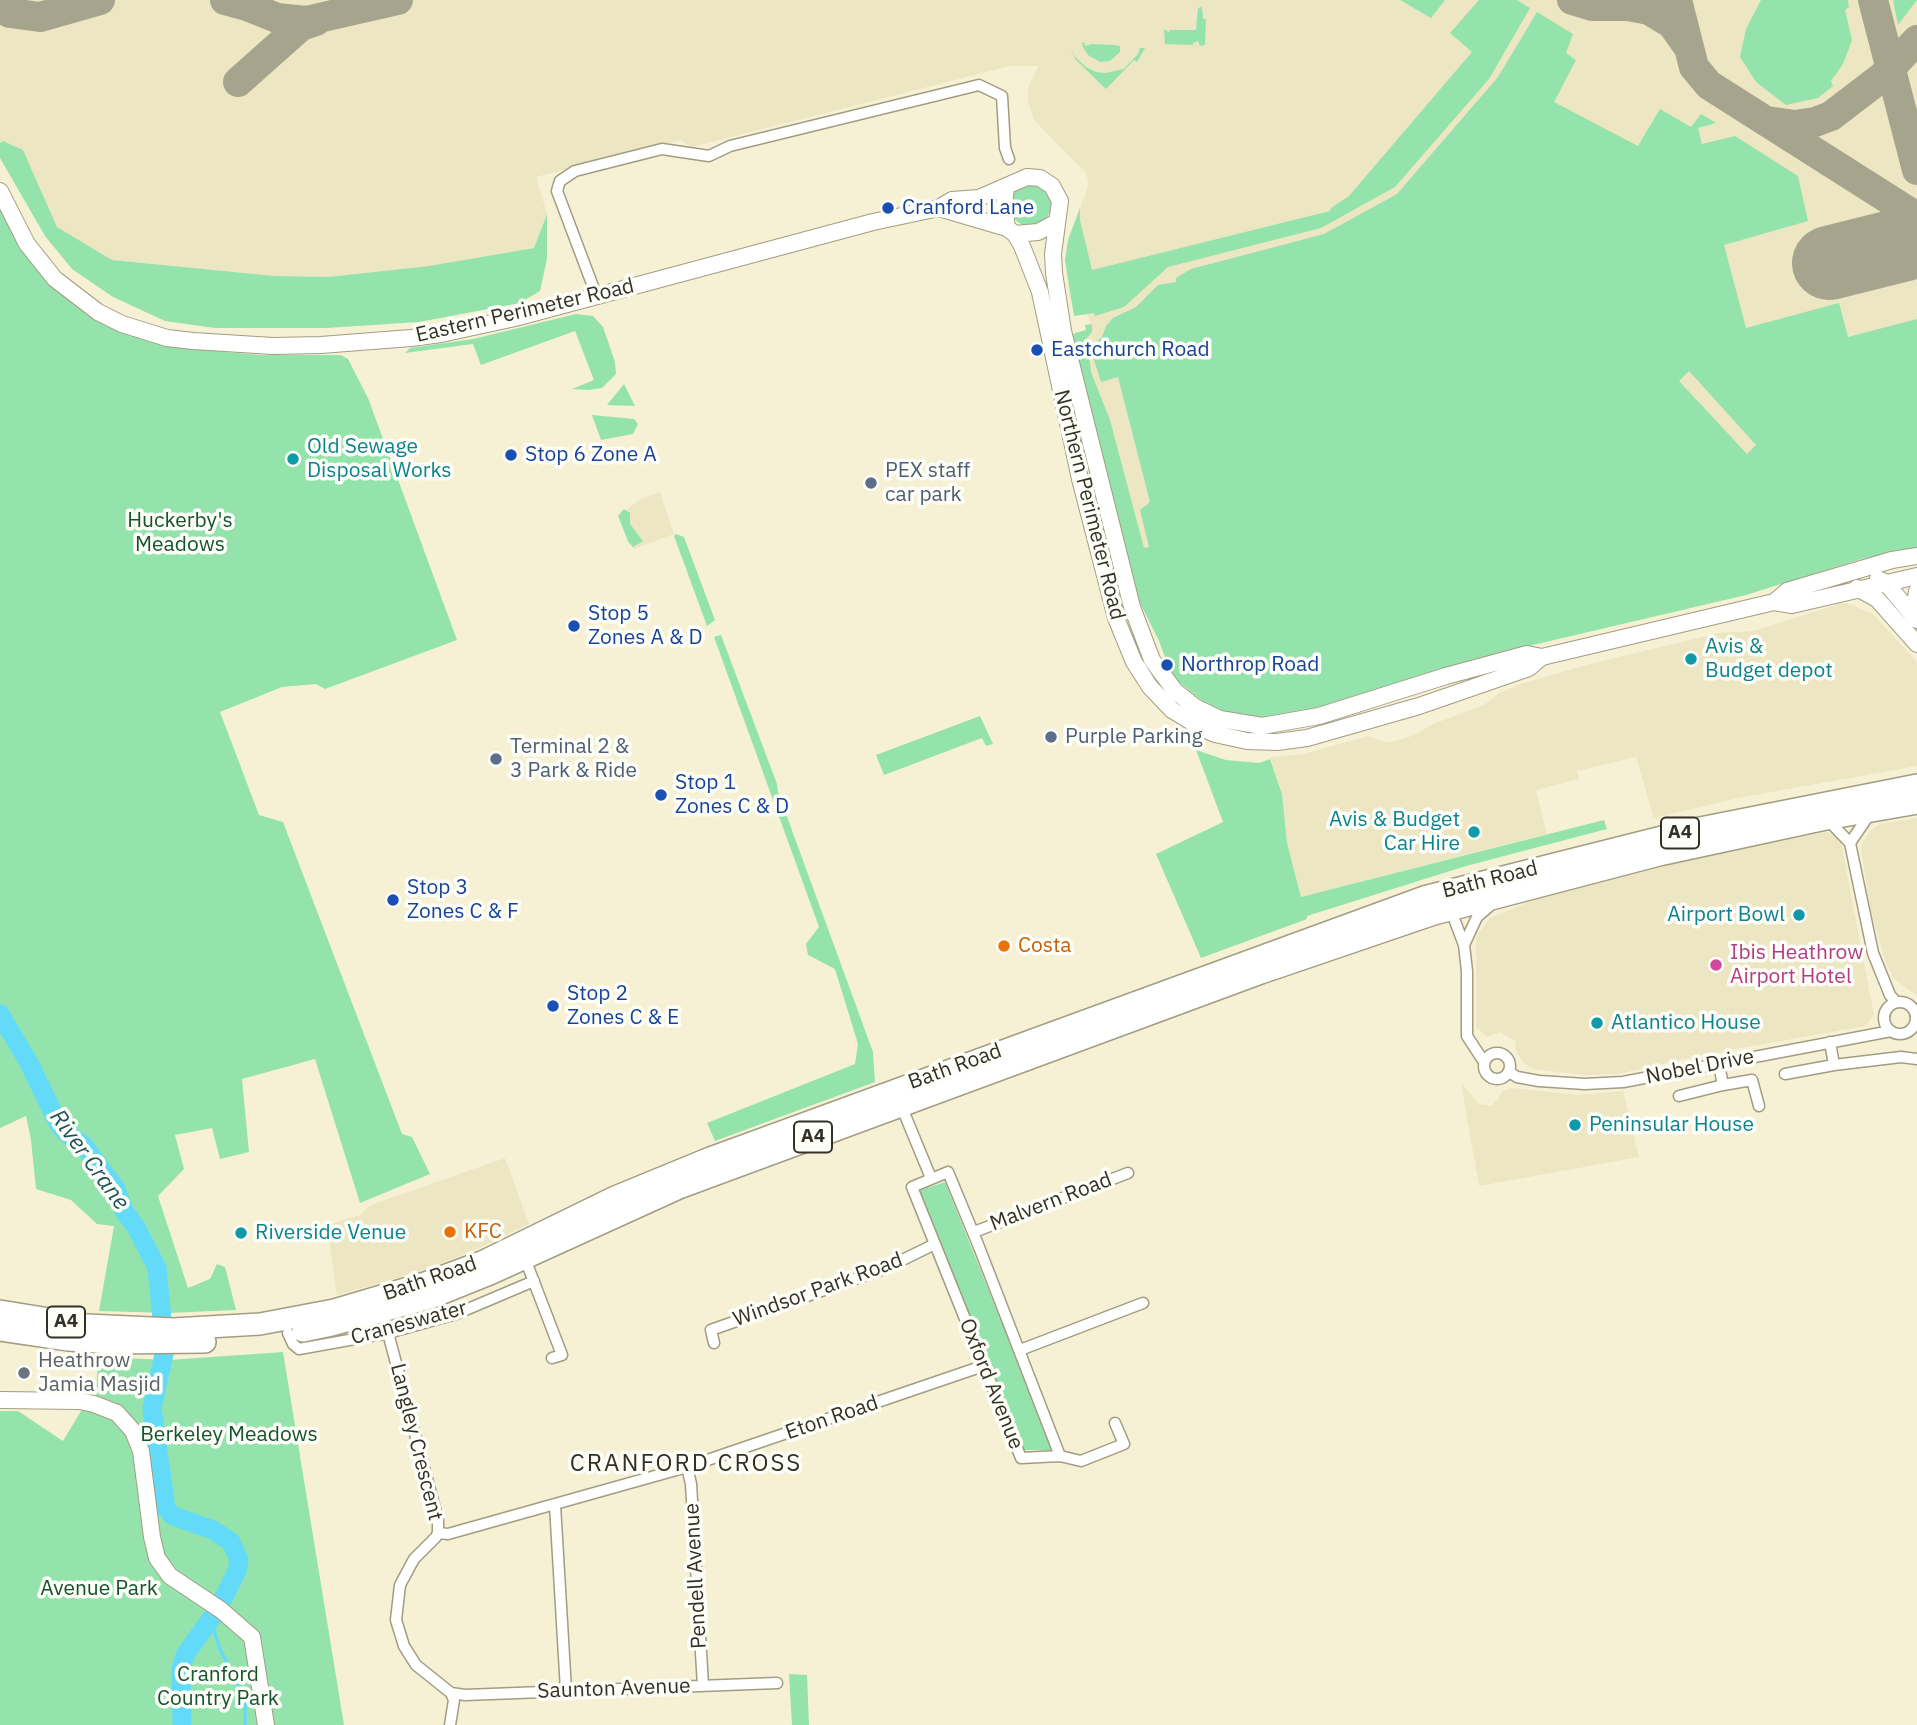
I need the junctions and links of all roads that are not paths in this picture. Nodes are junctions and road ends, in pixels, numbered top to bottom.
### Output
1 (1009, 159) dead end
2 (1006, 187) junction
3 (0, 191) edge
4 (939, 208) junction
5 (1057, 222) junction
6 (1011, 231) junction
7 (597, 297) junction
8 (1917, 556) edge
9 (1892, 560) junction
10 (1917, 576) edge
11 (1854, 581) junction
12 (1885, 582) junction
13 (1917, 591) edge
14 (1892, 616) junction
15 (1915, 618) edge
16 (1917, 643) edge
17 (1542, 657) junction
18 (1917, 785) edge
19 (1917, 803) edge
20 (1873, 810) junction
21 (1826, 819) junction
22 (1850, 843) junction
23 (1503, 894) junction
24 (1450, 907) junction
25 (1464, 945) junction
26 (1896, 1002) junction
27 (1891, 1031) junction
28 (1830, 1042) junction
29 (1917, 1059) edge
30 (1484, 1062) junction
31 (1719, 1065) junction
32 (1834, 1065) junction
33 (1509, 1072) junction
34 (1786, 1074) dead end
35 (1723, 1085) junction
36 (1679, 1096) dead end
37 (897, 1098) junction
38 (1759, 1106) dead end
39 (1128, 1172) dead end
40 (931, 1178) junction
41 (974, 1233) junction
42 (935, 1244) junction
43 (522, 1251) junction
44 (534, 1281) junction
45 (1143, 1303) dead end
46 (0, 1311) edge
47 (0, 1330) edge
48 (288, 1333) junction
49 (388, 1333) junction
50 (133, 1336) junction
51 (173, 1336) junction
52 (714, 1343) dead end
53 (1020, 1350) junction
54 (562, 1355) dead end
55 (983, 1366) junction
56 (0, 1400) edge
57 (1115, 1423) dead end
58 (1060, 1456) junction
59 (687, 1466) junction
60 (555, 1505) junction
61 (438, 1533) junction
62 (777, 1684) dead end
63 (703, 1686) junction
64 (566, 1690) junction
65 (451, 1693) junction
66 (266, 1725) edge
67 (450, 1725) edge

1 - 7 street
2 - 4 street, Eastern Perimeter Road
2 - 5 street
2 - 6 street
3 - 7 street, Eastern Perimeter Road
4 - 6 street
4 - 7 street, Eastern Perimeter Road
5 - 6 street
5 - 17 street, Northern Perimeter Road
6 - 17 street, Northern Perimeter Road
8 - 9 street, Northern Perimeter Road
9 - 11 street, Northern Perimeter Road
9 - 12 street
10 - 12 street
11 - 12 street
11 - 14 street
11 - 17 street, Northern Perimeter Road
12 - 14 street
12 - 15 street
13 - 15 street
14 - 16 street
18 - 24 highway, Bath Road / A4
19 - 20 highway, Bath Road / A4
20 - 21 highway, Bath Road / A4
20 - 22 street
21 - 22 street
21 - 23 highway, Bath Road / A4
22 - 26 street
23 - 24 highway, Bath Road / A4
23 - 25 street
24 - 25 street
24 - 37 highway, Bath Road / A4
25 - 30 street
26 - 27 street
26 - 27 street
27 - 28 street, Nobel Drive
28 - 31 street, Nobel Drive
28 - 32 street
29 - 32 street
30 - 33 street
30 - 33 street
31 - 33 street, Nobel Drive
31 - 35 street
32 - 34 street
35 - 36 street
35 - 38 street
37 - 40 street
37 - 43 highway, Bath Road / A4
39 - 41 street, Malvern Road
40 - 41 street, Oxford Avenue
40 - 42 street, Oxford Avenue
41 - 53 street, Oxford Avenue
42 - 52 street, Windsor Park Road
42 - 55 street, Oxford Avenue
43 - 44 street
43 - 48 highway, Bath Road / A4
43 - 51 highway, Bath Road / A4
44 - 49 street, Craneswater
44 - 54 street
45 - 53 street
46 - 50 highway, Bath Road / A4
47 - 50 highway, Bath Road / A4
48 - 49 street, Craneswater
48 - 51 highway, Bath Road / A4
49 - 61 street, Langley Crescent
50 - 51 highway, Bath Road / A4
53 - 58 street, Oxford Avenue
55 - 58 street, Oxford Avenue
55 - 59 street, Eton Road
56 - 66 street
57 - 58 street
59 - 60 street, Eton Road
59 - 63 street, Pendell Avenue
60 - 61 street, Eton Road
60 - 64 street
61 - 65 street, Langley Crescent
62 - 63 street, Saunton Avenue
63 - 64 street, Saunton Avenue
64 - 65 street, Saunton Avenue
65 - 67 street

